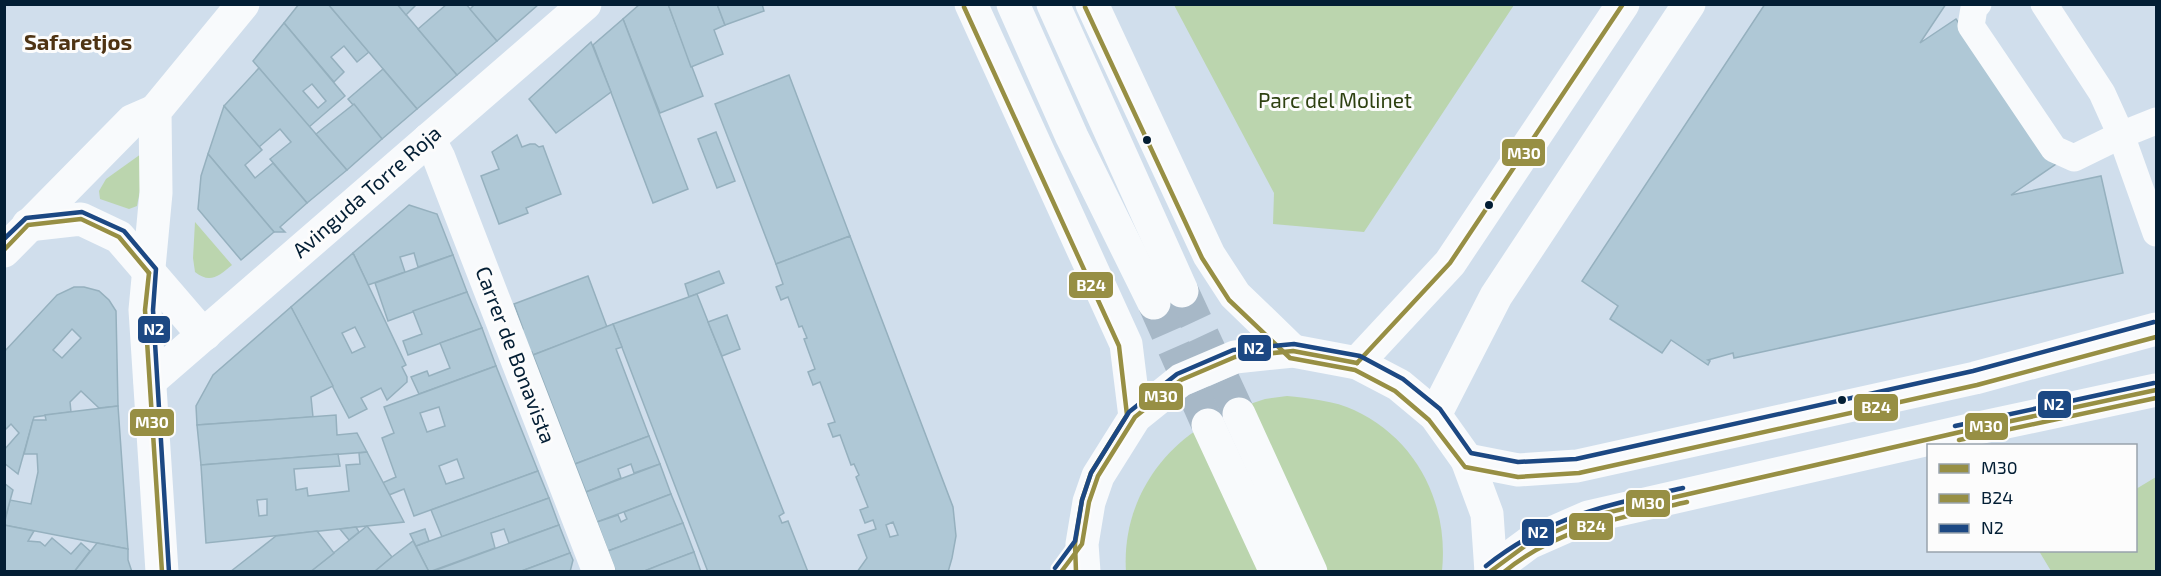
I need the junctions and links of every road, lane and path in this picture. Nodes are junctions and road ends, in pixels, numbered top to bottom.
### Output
1 (243, 4) edge
2 (585, 4) edge
3 (971, 4) edge
4 (1013, 4) edge
5 (1053, 4) edge
6 (1092, 4) edge
7 (1623, 4) edge
8 (1689, 4) edge
9 (1978, 4) edge
10 (2044, 4) edge
11 (155, 111) junction
12 (2157, 121) edge
13 (2121, 135) junction
14 (429, 139) junction
15 (28, 225) junction
16 (2157, 233) edge
17 (4, 251) edge
18 (149, 273) junction
19 (2157, 329) edge
20 (205, 334) junction
21 (1293, 351) junction
22 (1357, 363) junction
23 (150, 381) junction
24 (2157, 390) edge
25 (1239, 414) tunnel mouth
26 (1435, 415) junction
27 (1135, 417) junction
28 (1208, 425) tunnel mouth
29 (1467, 460) junction
30 (1083, 558) edge
31 (1491, 571) edge
32 (162, 572) edge
33 (599, 572) edge
34 (1061, 572) edge
35 (1276, 572) edge
36 (1311, 572) edge

1 - 11 street
2 - 14 street, Avinguda Torre Roja
3 - 27 street
4 - 5 street
6 - 21 street
7 - 22 street
8 - 26 street
9 - 13 lane
10 - 13 lane
11 - 15 street
11 - 18 street
12 - 13 lane
13 - 16 lane
14 - 20 street, Avinguda Torre Roja
14 - 33 street, Carrer de Bonavista
15 - 17 street
15 - 18 street
18 - 20 street
18 - 23 street
19 - 29 street
20 - 23 street, Avinguda Torre Roja
21 - 22 street
21 - 27 street
22 - 26 street
23 - 32 street
24 - 31 street
25 - 36 street
26 - 29 street
27 - 30 street
28 - 35 street
29 - 31 street
30 - 34 street

